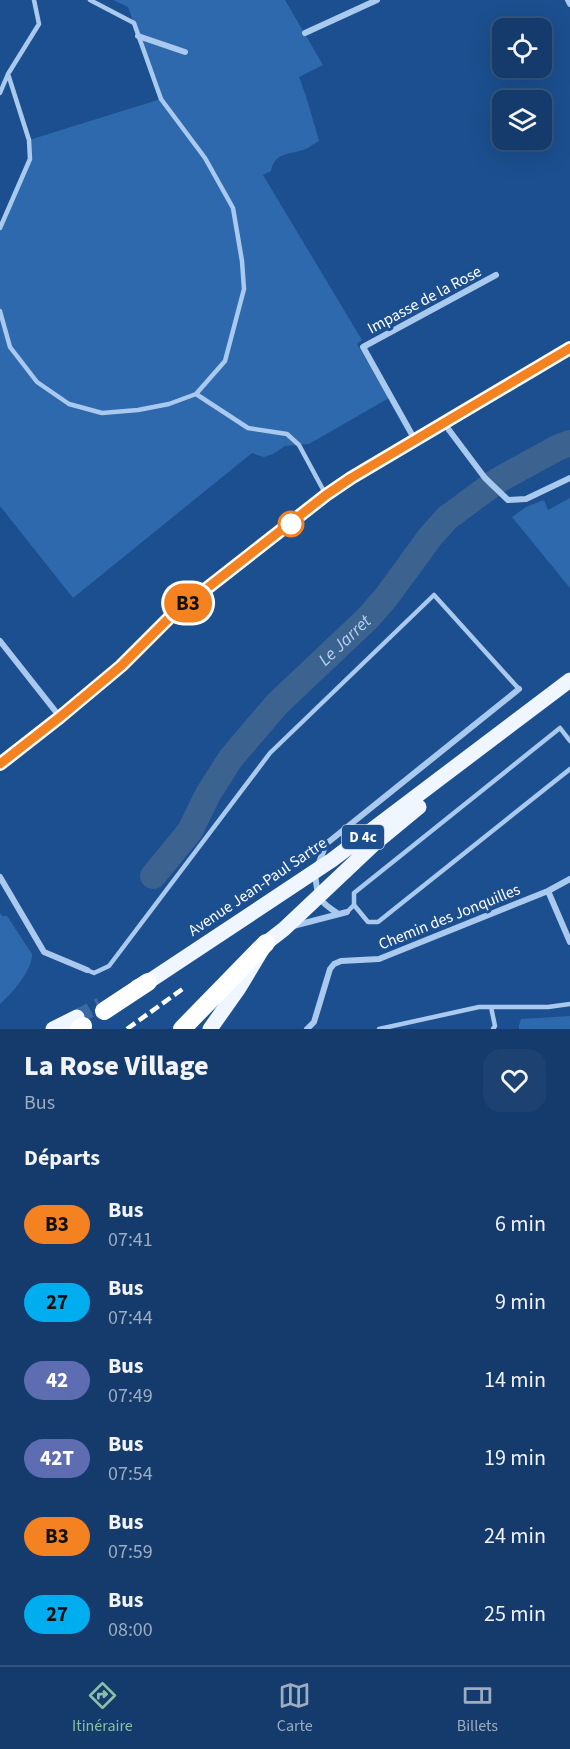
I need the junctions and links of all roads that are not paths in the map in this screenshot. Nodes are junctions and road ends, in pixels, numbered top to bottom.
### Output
1 (34, 0) edge
2 (90, 0) edge
3 (377, 0) edge
4 (568, 0) edge
5 (570, 4) edge
6 (305, 33) dead end
7 (138, 36) junction
8 (185, 52) dead end
9 (8, 74) junction
10 (0, 93) edge
11 (0, 228) edge
12 (496, 275) dead end
13 (0, 311) edge
14 (570, 347) edge
15 (196, 394) junction
16 (443, 422) junction
17 (415, 440) junction
18 (570, 478) edge
19 (326, 495) junction
20 (0, 641) edge
21 (570, 681) edge
22 (519, 689) joint
23 (60, 717) junction
24 (570, 741) edge
25 (0, 764) edge
26 (570, 769) edge
27 (315, 872) junction
28 (0, 877) edge
29 (570, 879) edge
30 (548, 891) junction
31 (318, 896) junction
32 (354, 905) junction
33 (347, 912) joint
34 (337, 914) junction
35 (284, 929) junction
36 (570, 942) edge
37 (266, 943) junction
38 (87, 970) joint
39 (148, 982) joint
40 (570, 1004) edge
41 (491, 1007) junction
42 (102, 1008) tunnel mouth
43 (79, 1024) tunnel mouth
44 (53, 1029) edge
45 (182, 1029) edge
46 (210, 1029) edge
47 (307, 1029) edge
48 (379, 1029) edge
49 (493, 1029) edge

1 - 9 lane
2 - 7 lane
3 - 6 street
4 - 5 street
7 - 8 street
7 - 15 lane
9 - 10 lane
9 - 11 lane
12 - 17 street, Impasse de la Rose
13 - 15 lane
14 - 16 street
15 - 19 lane
16 - 17 street
16 - 18 street
17 - 19 street
19 - 23 street
20 - 23 street
21 - 27 main road, Avenue Jean-Paul Sartre / D 4c
21 - 31 main road, Avenue Jean-Paul Sartre / D 4c
22 - 27 street
22 - 38 lane
23 - 25 street
24 - 32 lane
26 - 32 lane
27 - 31 street
27 - 39 main road, Avenue Jean-Paul Sartre / D 4c
28 - 38 street
29 - 30 street, Chemin des Jonquilles
30 - 36 street
30 - 47 street, Chemin des Jonquilles
31 - 34 street
31 - 35 main road, Avenue Jean-Paul Sartre / D 4c
32 - 33 lane
33 - 34 street
34 - 35 street
35 - 37 main road, Avenue Jean-Paul Sartre / D 4c
37 - 45 highway, Avenue Jean-Paul Sartre / D 4c
37 - 46 main road
39 - 42 highway, Avenue Jean-Paul Sartre / D 4c
40 - 41 lane
41 - 48 lane
41 - 49 lane
43 - 44 main road

